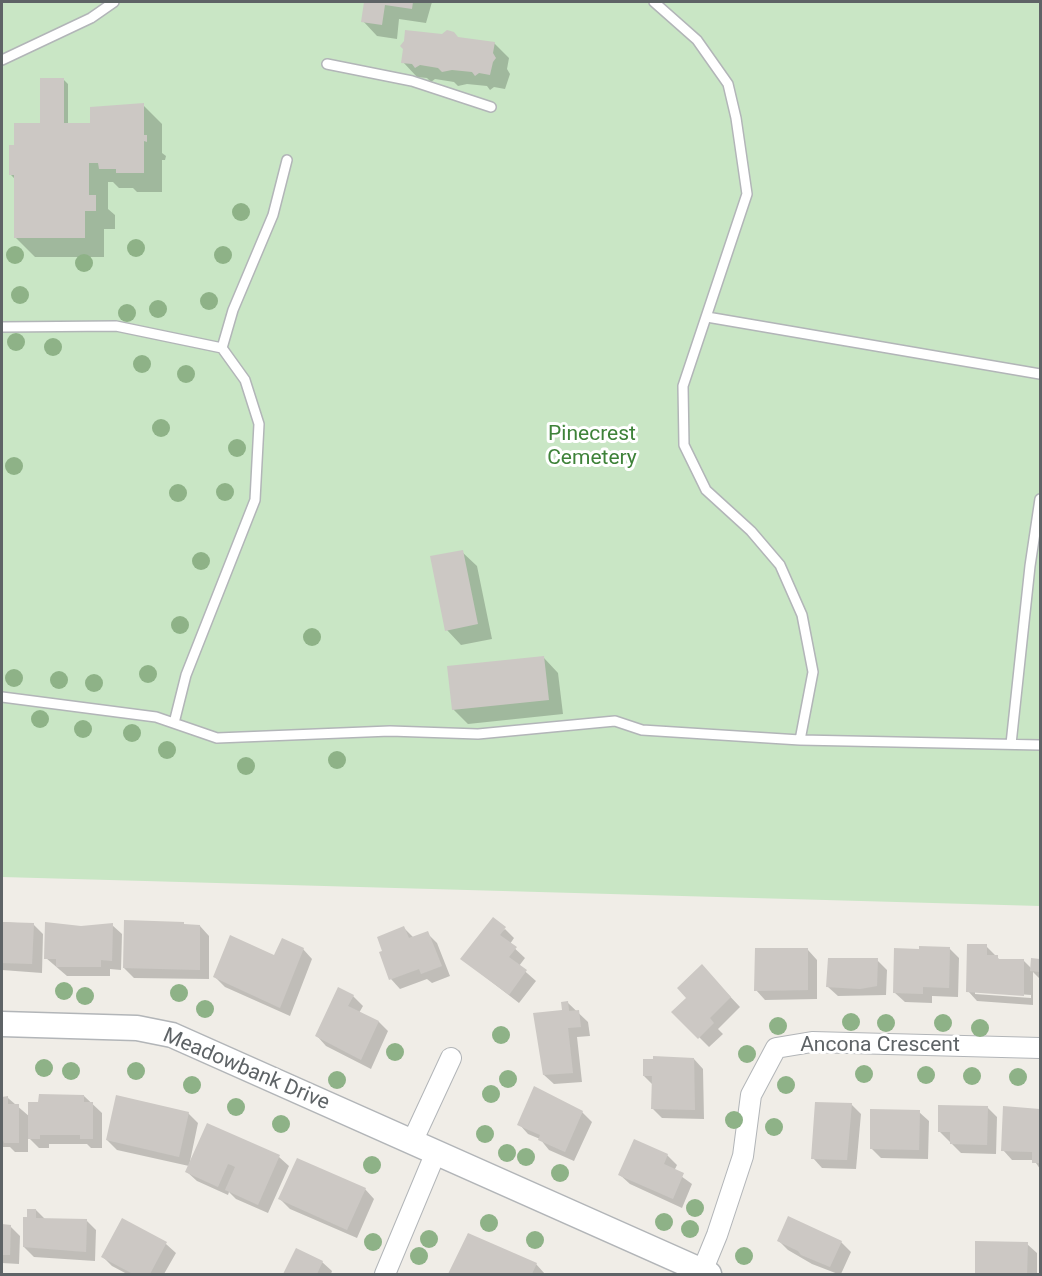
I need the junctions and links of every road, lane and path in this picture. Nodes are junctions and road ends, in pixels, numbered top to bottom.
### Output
1 (114, 2) edge
2 (654, 2) edge
3 (2, 60) edge
4 (327, 64) dead end
5 (491, 107) dead end
6 (287, 160) dead end
7 (707, 317) junction
8 (2, 327) edge
9 (222, 348) junction
10 (1041, 374) edge
11 (1041, 499) edge
12 (2, 697) edge
13 (174, 723) junction
14 (800, 740) junction
15 (1011, 744) junction
16 (1041, 745) edge
17 (2, 1024) edge
18 (1041, 1048) edge
19 (451, 1058) dead end
20 (412, 1142) junction
21 (436, 1152) junction
22 (704, 1274) edge
23 (385, 1275) edge

1 - 3 lane
2 - 7 lane
4 - 5 lane
6 - 9 lane
7 - 10 lane
7 - 14 lane
8 - 9 lane
9 - 13 lane
11 - 15 lane
12 - 13 lane
13 - 14 lane
14 - 15 lane
15 - 16 lane
17 - 20 street, Meadowbank Drive
18 - 22 street, Ancona Crescent
19 - 20 street
20 - 21 street, Meadowbank Drive
21 - 22 street, Meadowbank Drive
21 - 23 street

